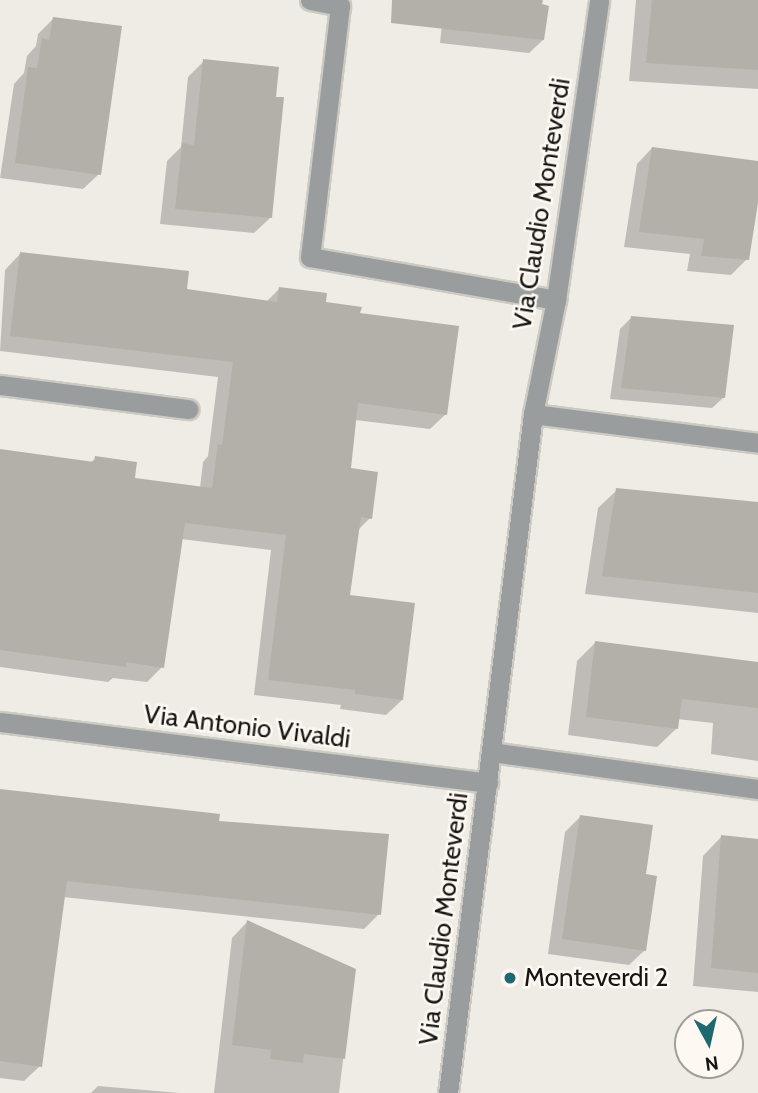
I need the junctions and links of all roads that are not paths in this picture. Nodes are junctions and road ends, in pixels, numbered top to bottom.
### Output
1 (310, 0) edge
2 (598, 0) edge
3 (556, 300) junction
4 (0, 385) edge
5 (188, 409) dead end
6 (533, 414) junction
7 (758, 443) edge
8 (0, 722) edge
9 (491, 752) junction
10 (488, 783) junction
11 (758, 789) edge
12 (448, 1093) edge

1 - 3 street
2 - 3 street, Via Claudio Monteverdi
3 - 6 street, Via Claudio Monteverdi
4 - 5 street
6 - 7 street
6 - 9 street, Via Claudio Monteverdi
8 - 10 street, Via Antonio Vivaldi
9 - 10 street, Via Claudio Monteverdi
9 - 11 street
10 - 12 street, Via Claudio Monteverdi

